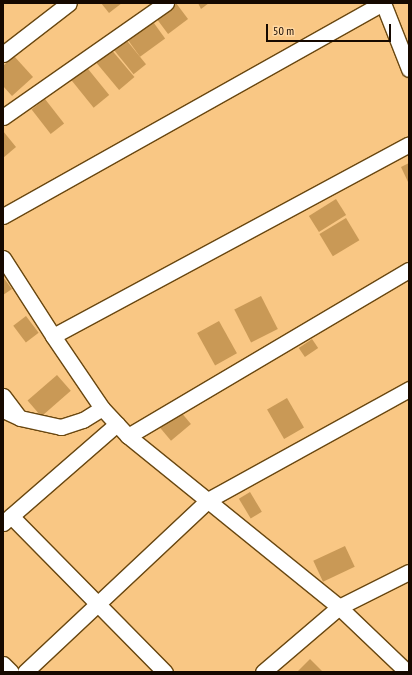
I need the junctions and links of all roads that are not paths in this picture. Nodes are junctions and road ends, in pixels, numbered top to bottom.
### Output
1 (69, 3) edge
2 (166, 3) edge
3 (382, 3) edge
4 (3, 54) edge
5 (409, 69) edge
6 (3, 117) edge
7 (409, 144) edge
8 (3, 216) edge
9 (3, 258) edge
10 (409, 270) edge
11 (53, 336) junction
12 (409, 389) edge
13 (3, 396) edge
14 (102, 408) junction
15 (3, 410) edge
16 (20, 418) junction
17 (117, 424) junction
18 (128, 436) junction
19 (208, 500) junction
20 (7, 519) edge
21 (409, 572) edge
22 (98, 605) junction
23 (339, 607) junction
24 (3, 664) edge
25 (10, 672) edge
26 (25, 672) edge
27 (165, 672) edge
28 (263, 672) edge
29 (407, 672) edge

1 - 4 street
2 - 6 street
3 - 5 street
3 - 8 street
7 - 11 street
9 - 11 street
10 - 18 street
11 - 14 street
12 - 19 street
13 - 16 street
14 - 16 street
14 - 17 street
15 - 16 street
17 - 18 street
17 - 20 street
18 - 19 street
19 - 22 street
19 - 23 street
20 - 22 street
21 - 23 street
22 - 26 street
22 - 27 street
23 - 28 street
23 - 29 street
24 - 25 street

